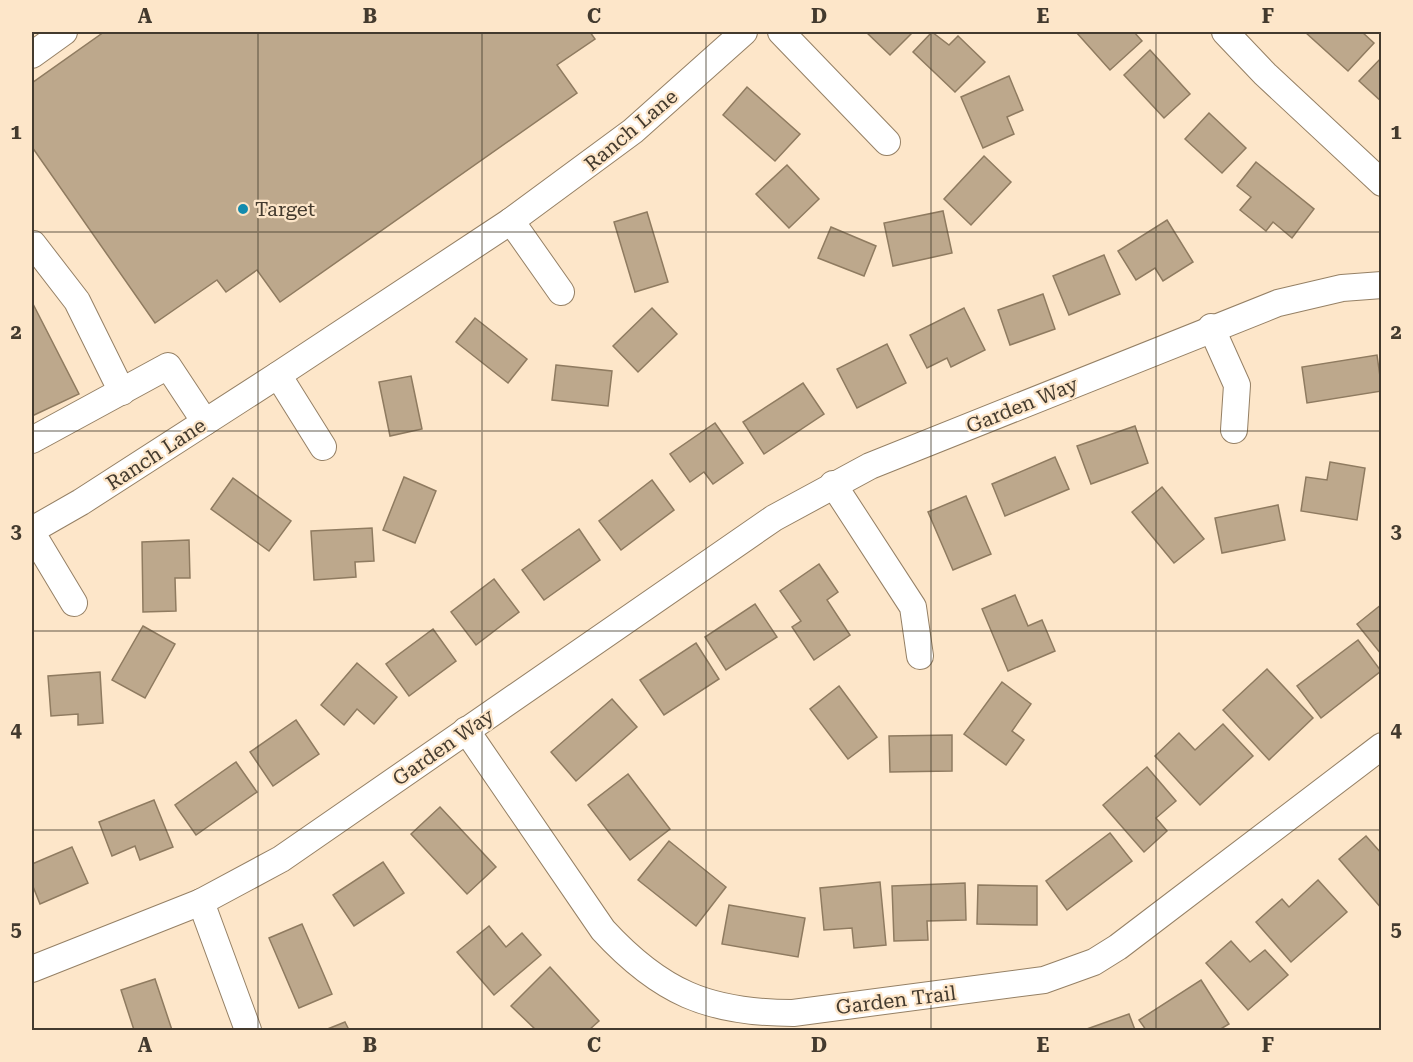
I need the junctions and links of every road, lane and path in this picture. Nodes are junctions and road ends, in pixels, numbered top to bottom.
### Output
1 (64, 32) edge
2 (744, 32) edge
3 (781, 32) edge
4 (1224, 32) edge
5 (32, 55) edge
6 (887, 142) dead end
7 (1382, 183) edge
8 (511, 221) junction
9 (33, 244) edge
10 (1382, 285) edge
11 (561, 292) dead end
12 (1211, 327) junction
13 (278, 375) junction
14 (122, 392) junction
15 (205, 422) junction
16 (1234, 430) dead end
17 (32, 440) edge
18 (323, 447) dead end
19 (833, 484) junction
20 (32, 532) edge
21 (74, 603) dead end
22 (920, 656) dead end
23 (466, 730) junction
24 (1380, 750) edge
25 (201, 902) junction
26 (32, 969) edge
27 (248, 1030) edge

1 - 5 street
2 - 8 street, Ranch Lane
3 - 6 street
4 - 7 street
8 - 11 street
8 - 13 street, Ranch Lane
9 - 14 street
10 - 12 street, Garden Way
12 - 16 street
12 - 19 street, Garden Way
13 - 15 street, Ranch Lane
13 - 18 street
14 - 15 street
14 - 17 street
15 - 20 street, Ranch Lane
19 - 22 street
19 - 23 street, Garden Way
20 - 21 street, Ranch Lane
23 - 24 street, Garden Trail
23 - 25 street, Garden Way
25 - 26 street, Garden Way
25 - 27 street

